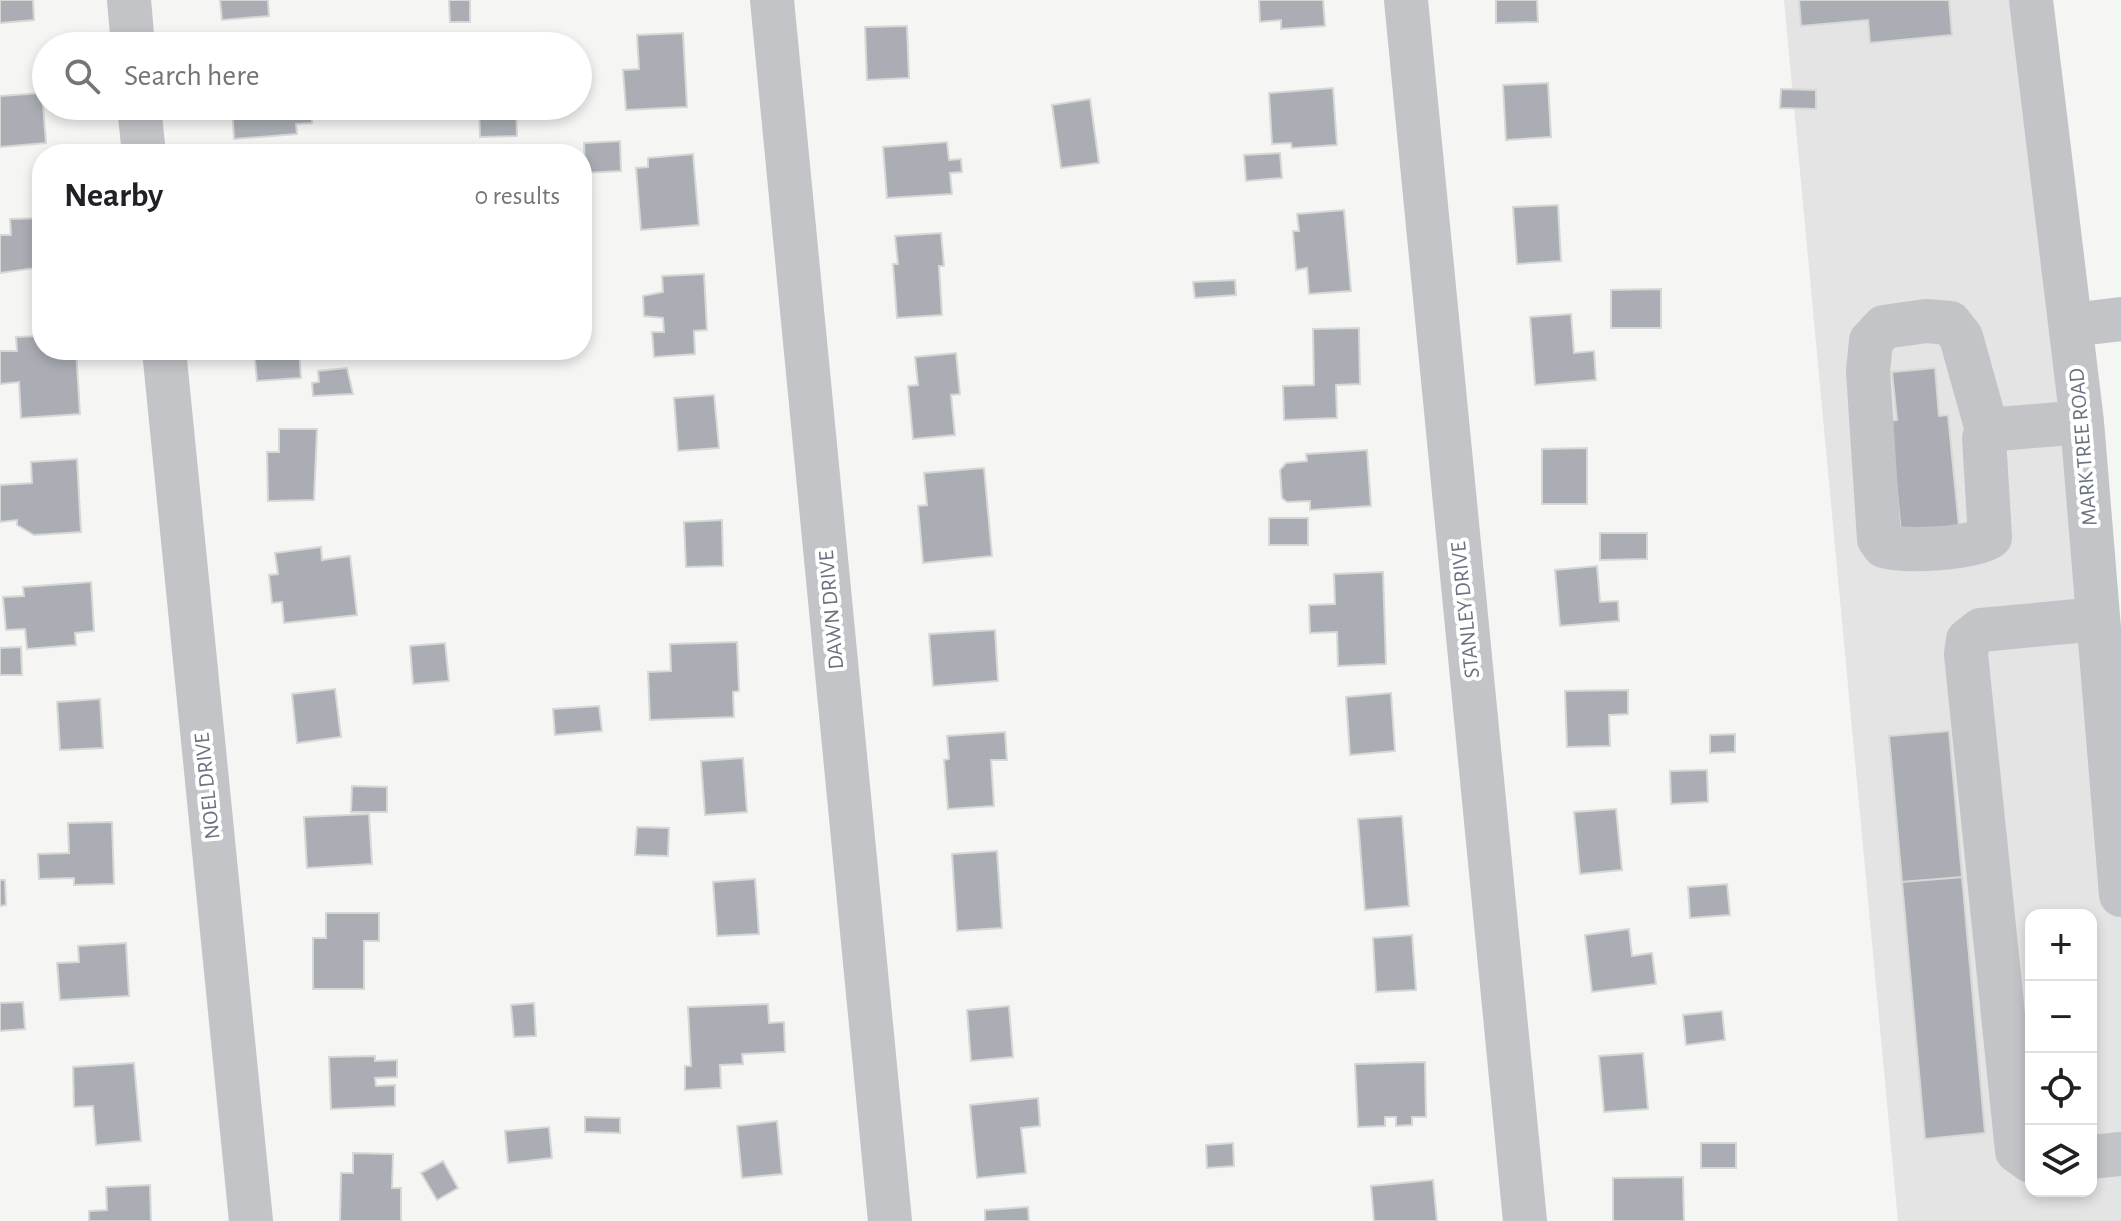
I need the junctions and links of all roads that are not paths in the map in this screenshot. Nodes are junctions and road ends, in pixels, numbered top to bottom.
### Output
1 (129, 0) edge
2 (772, 0) edge
3 (1406, 0) edge
4 (2031, 0) edge
5 (132, 32) edge
6 (140, 120) edge
7 (143, 144) edge
8 (2121, 319) edge
9 (2071, 325) junction
10 (165, 360) edge
11 (2082, 422) junction
12 (1987, 430) junction
13 (2098, 619) junction
14 (2121, 895) edge
15 (2121, 1154) edge
16 (2097, 1156) edge
17 (2025, 1157) edge
18 (251, 1221) edge
19 (890, 1221) edge
20 (1525, 1221) edge

1 - 5 street
2 - 19 street, DAWN DRIVE
3 - 20 street, STANLEY DRIVE
4 - 9 street, MARK TREE ROAD
6 - 7 street
8 - 9 street
9 - 11 street, MARK TREE ROAD
10 - 18 street, NOEL DRIVE
11 - 12 street
11 - 13 street, MARK TREE ROAD
12 - 12 street
13 - 14 street, MARK TREE ROAD
13 - 17 street
15 - 16 street

